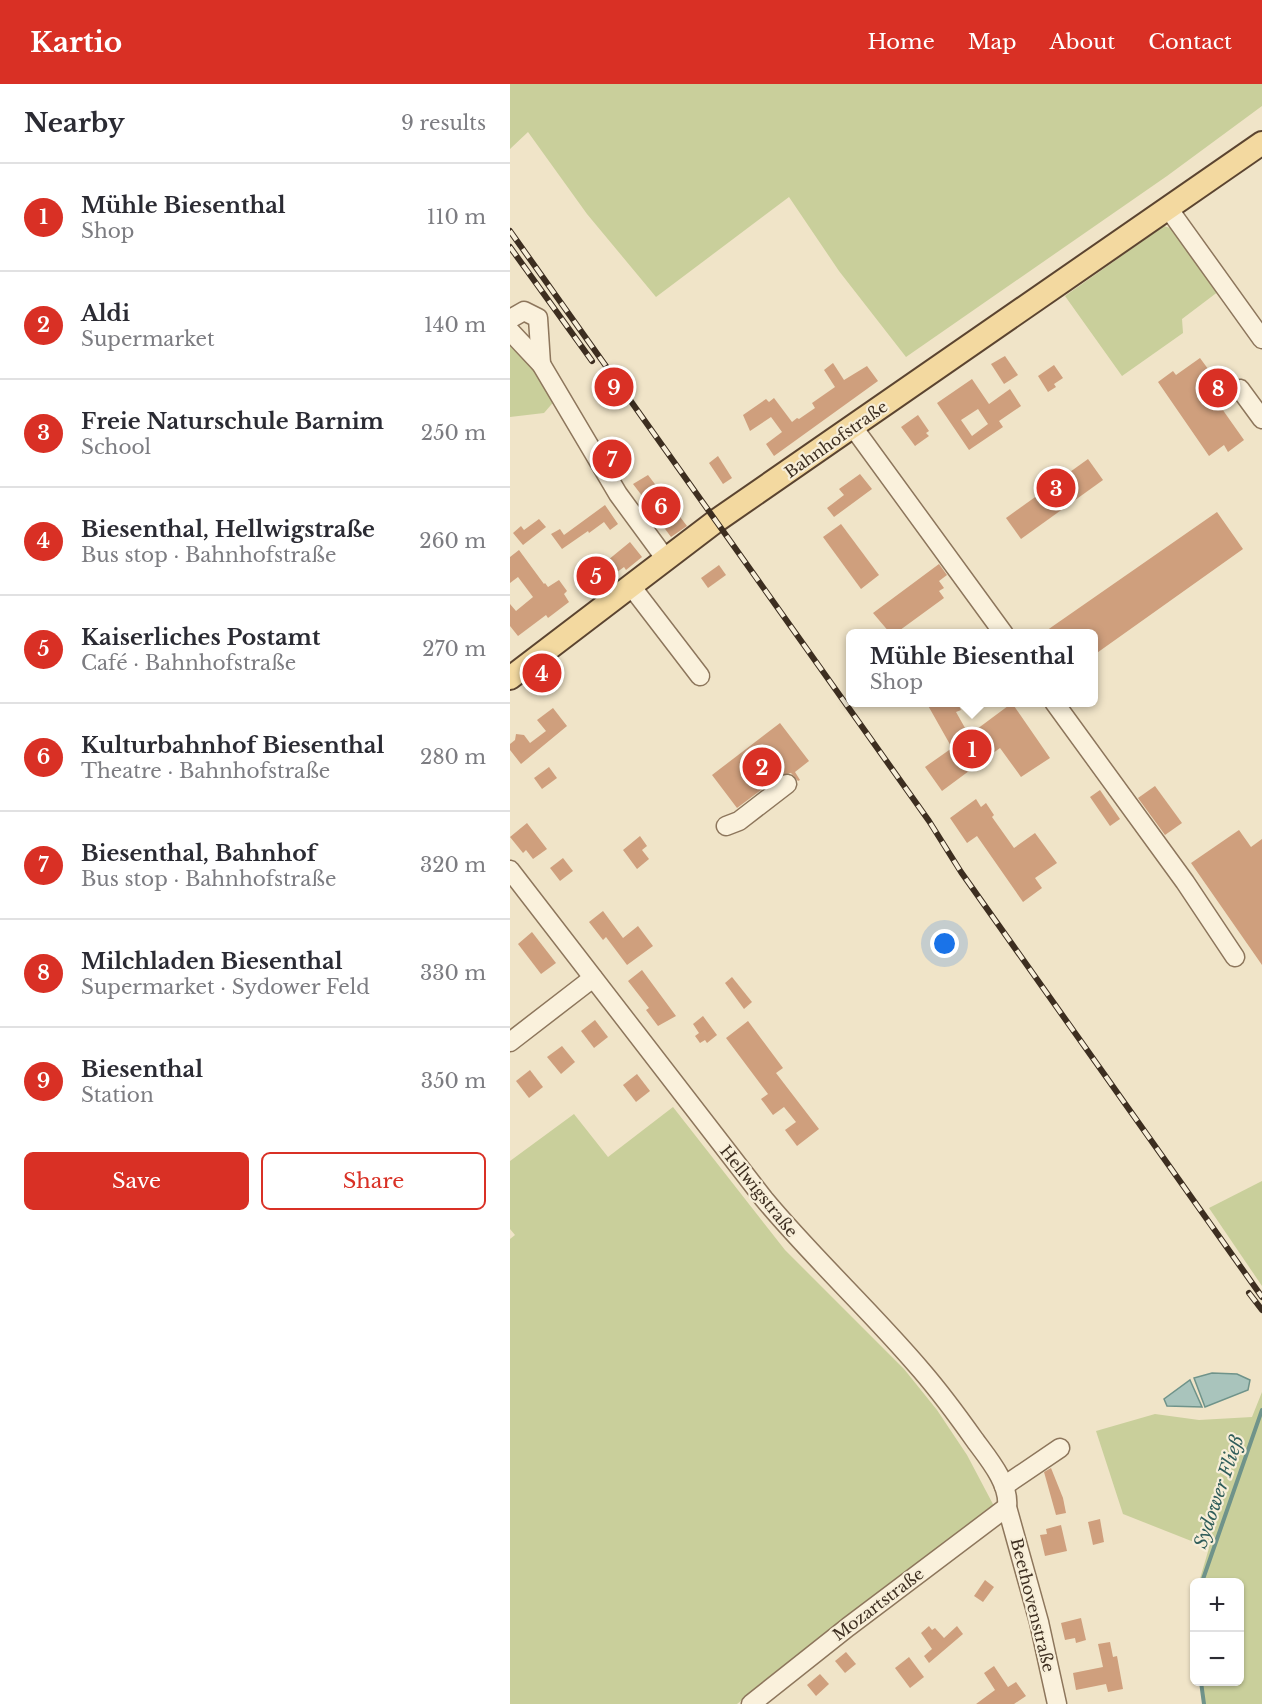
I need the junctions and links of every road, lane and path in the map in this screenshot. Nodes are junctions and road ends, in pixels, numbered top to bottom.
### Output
1 (1262, 142) edge
2 (1168, 208) junction
3 (510, 319) edge
4 (510, 331) edge
5 (1262, 339) edge
6 (541, 364) junction
7 (1240, 388) dead end
8 (1262, 419) edge
9 (853, 427) junction
10 (665, 558) junction
11 (632, 586) junction
12 (1001, 629) edge
13 (700, 676) dead end
14 (510, 678) edge
15 (1058, 707) edge
16 (787, 783) dead end
17 (726, 826) dead end
18 (510, 870) edge
19 (1235, 957) dead end
20 (593, 978) junction
21 (510, 1042) edge
22 (1060, 1448) dead end
23 (1004, 1486) junction
24 (1007, 1507) junction
25 (751, 1704) edge
26 (1057, 1704) edge

1 - 2 main road, Bahnhofstraße
2 - 5 street
2 - 9 main road, Bahnhofstraße
3 - 6 street
4 - 6 street
6 - 10 street
7 - 8 street
9 - 10 main road, Bahnhofstraße
9 - 12 street
10 - 11 main road, Bahnhofstraße
11 - 13 street
11 - 14 main road, Bahnhofstraße
15 - 19 street
16 - 17 street
18 - 20 street, Hellwigstraße
20 - 21 street
20 - 23 street, Hellwigstraße
22 - 23 street
23 - 24 street, Hellwigstraße
24 - 25 street, Mozartstraße
24 - 26 street, Beethovenstraße

